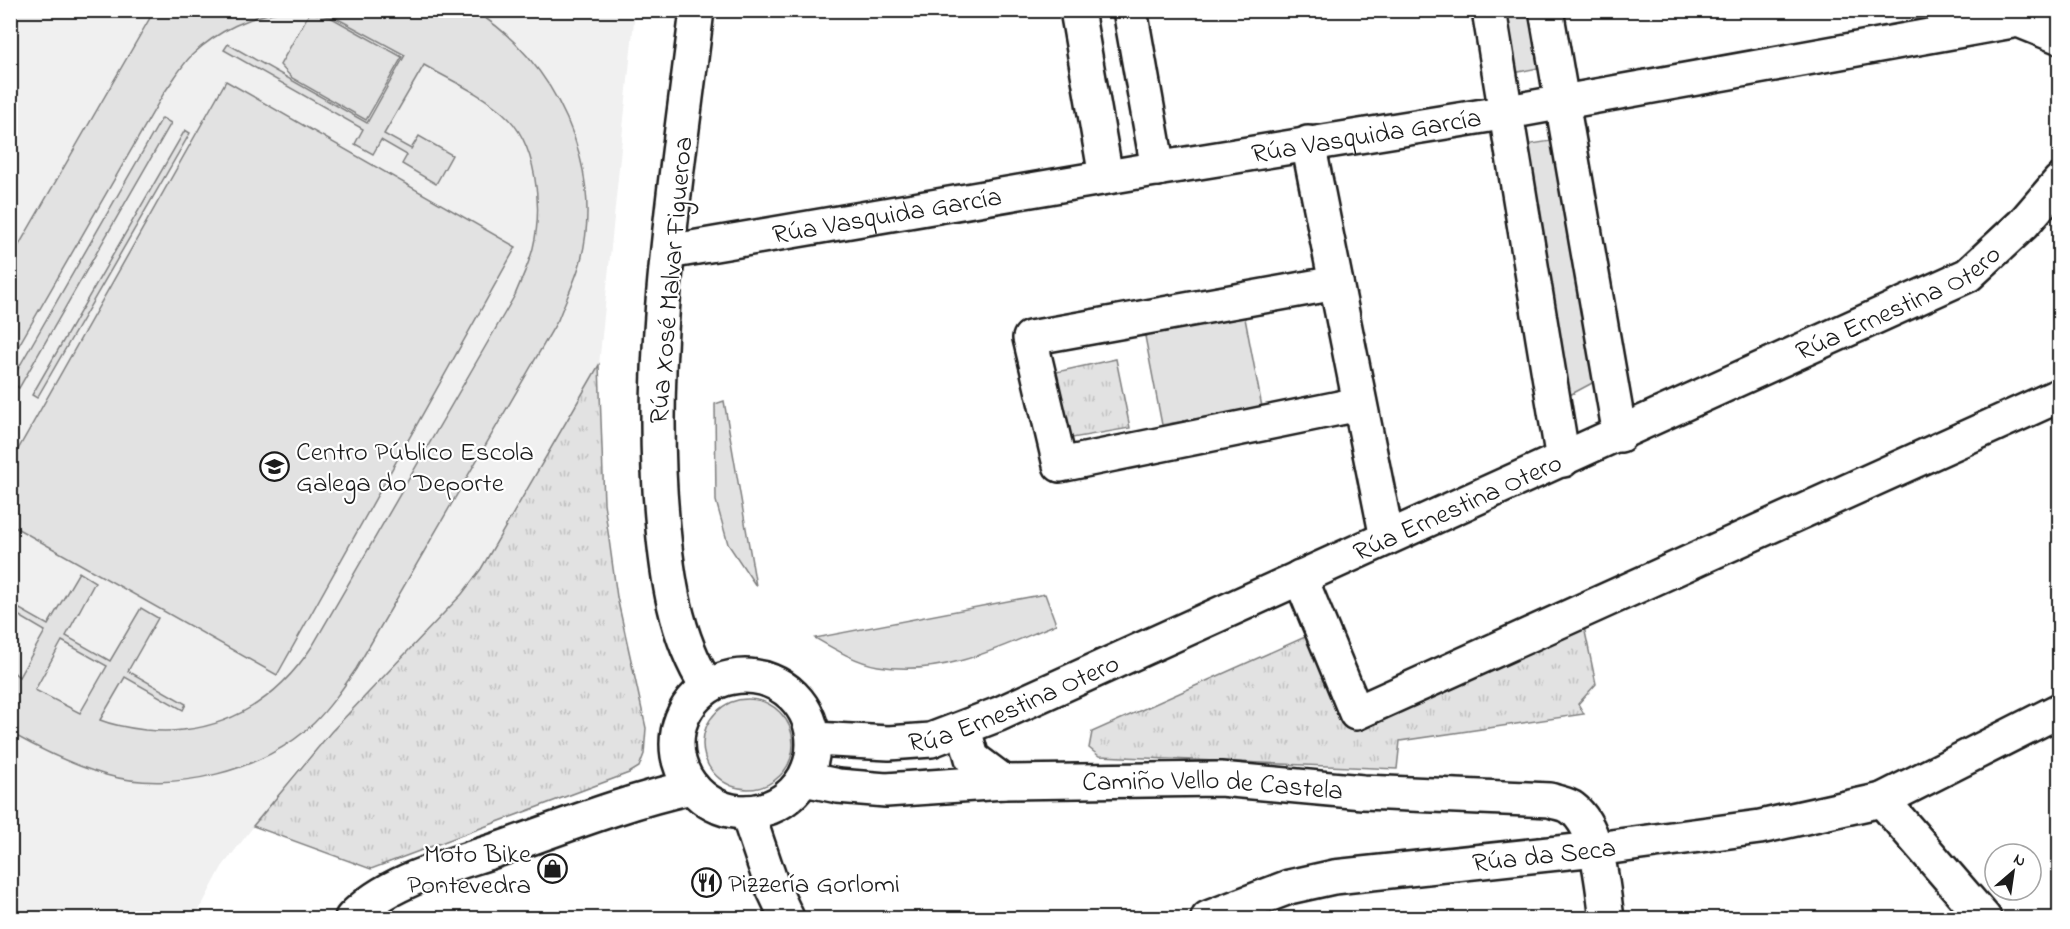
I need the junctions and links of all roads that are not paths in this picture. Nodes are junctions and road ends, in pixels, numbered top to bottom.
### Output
1 (697, 10) edge
2 (1077, 10) edge
3 (1130, 10) edge
4 (1489, 10) edge
5 (1546, 10) edge
6 (2060, 37) edge
7 (1563, 100) junction
8 (1508, 112) junction
9 (1308, 143) junction
10 (1158, 169) junction
11 (1106, 177) junction
12 (2060, 181) edge
13 (668, 252) junction
14 (1336, 283) junction
15 (2060, 395) edge
16 (1359, 405) junction
17 (1620, 435) junction
18 (1563, 460) junction
19 (1387, 538) junction
20 (1300, 577) junction
21 (708, 686) junction
22 (2060, 710) edge
23 (964, 729) junction
24 (814, 739) junction
25 (804, 779) junction
26 (1004, 782) junction
27 (693, 787) junction
28 (1882, 800) junction
29 (747, 812) junction
30 (1596, 849) junction
31 (352, 918) edge
32 (787, 918) edge
33 (1208, 918) edge
34 (1607, 918) edge
35 (1984, 918) edge

1 - 13 street, Rúa Xosé Malvar Figueroa
2 - 11 street
3 - 10 street
4 - 8 street
5 - 7 street
6 - 7 street, Rúa Vasquida García
7 - 8 street, Rúa Vasquida García
7 - 17 street
8 - 9 street, Rúa Vasquida García
8 - 18 street
9 - 10 street, Rúa Vasquida García
9 - 14 street
10 - 11 street, Rúa Vasquida García
11 - 13 street, Rúa Vasquida García
12 - 17 street, Rúa Ernestina Otero
13 - 21 street, Rúa Xosé Malvar Figueroa
14 - 16 street
14 - 16 street
15 - 20 street
16 - 19 street
17 - 18 street, Rúa Ernestina Otero
18 - 19 street, Rúa Ernestina Otero
19 - 20 street, Rúa Ernestina Otero
20 - 23 street, Rúa Ernestina Otero
21 - 24 street
21 - 27 street
22 - 28 street, Rúa da Seca
23 - 24 street, Rúa Ernestina Otero
23 - 26 street
24 - 25 street
25 - 26 street, Camiño Vello de Castela
25 - 29 street
26 - 30 street, Camiño Vello de Castela
27 - 29 street
27 - 31 street
28 - 30 street, Rúa da Seca
28 - 35 street
29 - 32 street
30 - 33 street, Rúa da Seca
30 - 34 street, Camiño Vello de Castela

